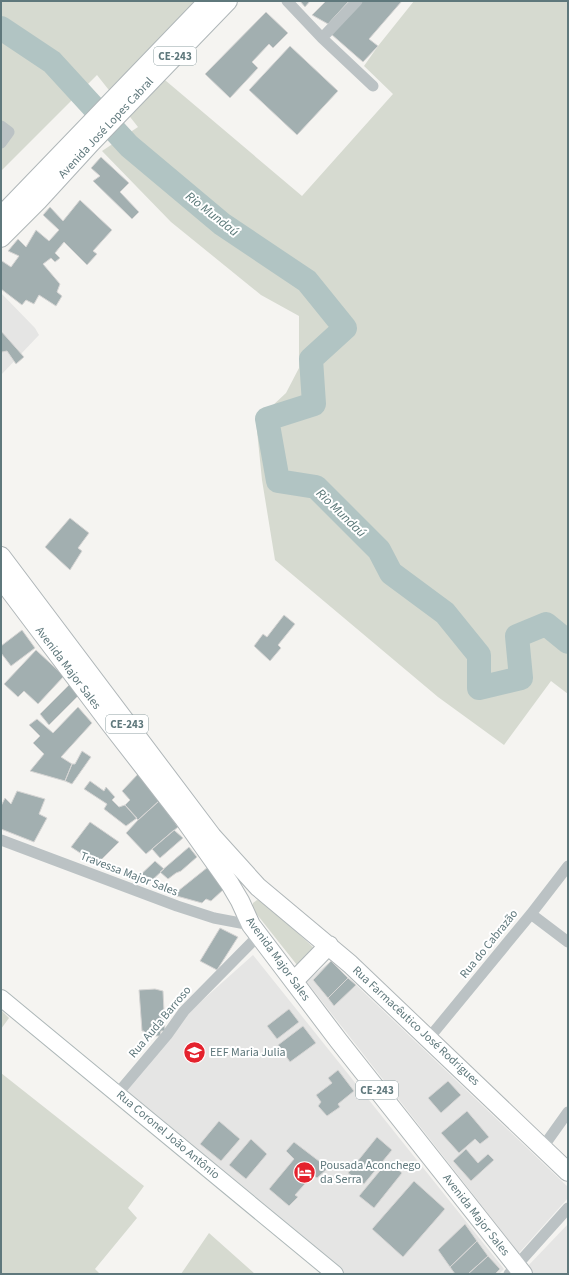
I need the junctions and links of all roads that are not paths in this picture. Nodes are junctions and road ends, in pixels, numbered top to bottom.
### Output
1 (208, 1) edge
2 (228, 1) edge
3 (287, 1) edge
4 (357, 1) edge
5 (322, 38) junction
6 (373, 86) dead end
7 (117, 106) junction
8 (1, 126) edge
9 (87, 137) junction
10 (1, 143) edge
11 (1, 216) edge
12 (1, 238) edge
13 (1, 556) edge
14 (1, 579) edge
15 (142, 753) junction
16 (1, 840) edge
17 (568, 866) edge
18 (258, 887) junction
19 (240, 901) junction
20 (530, 914) junction
21 (255, 930) junction
22 (568, 942) edge
23 (329, 945) junction
24 (294, 981) junction
25 (1, 998) edge
26 (429, 1038) junction
27 (118, 1093) junction
28 (568, 1112) edge
29 (543, 1147) junction
30 (568, 1172) edge
31 (568, 1208) edge
32 (516, 1272) edge
33 (335, 1274) edge

1 - 7 main road, Avenida José Lopes Cabral / CE-243
2 - 7 main road, Avenida José Lopes Cabral / CE-243
3 - 5 street
4 - 5 street
5 - 6 street
7 - 9 main road, Avenida José Lopes Cabral
8 - 10 street
9 - 11 main road, Avenida José Lopes Cabral
9 - 12 main road, Avenida José Lopes Cabral
13 - 15 main road, Avenida Major Sales / CE-243
14 - 15 main road, Avenida Major Sales / CE-243
15 - 18 main road, Avenida Major Sales / CE-243
15 - 19 main road, Avenida Major Sales / CE-243
16 - 21 street, Travessa Major Sales
17 - 20 street, Rua do Cabrazão
18 - 19 main road
18 - 23 main road, Rua Farmacêutico José Rodrigues / CE-243
19 - 21 main road, Avenida Major Sales / CE-243
20 - 22 street
20 - 26 street, Rua do Cabrazão
21 - 24 main road, Avenida Major Sales / CE-243
21 - 27 street, Rua Auda Barroso
23 - 24 main road
23 - 26 main road, Rua Farmacêutico José Rodrigues / CE-243
24 - 32 main road, Avenida Major Sales / CE-243
25 - 27 street, Rua Coronel João Antônio
26 - 29 main road, Rua Farmacêutico José Rodrigues / CE-243
27 - 33 street, Rua Coronel João Antônio
28 - 29 street
29 - 30 main road, Rua Farmacêutico José Rodrigues / CE-243
31 - 32 street

